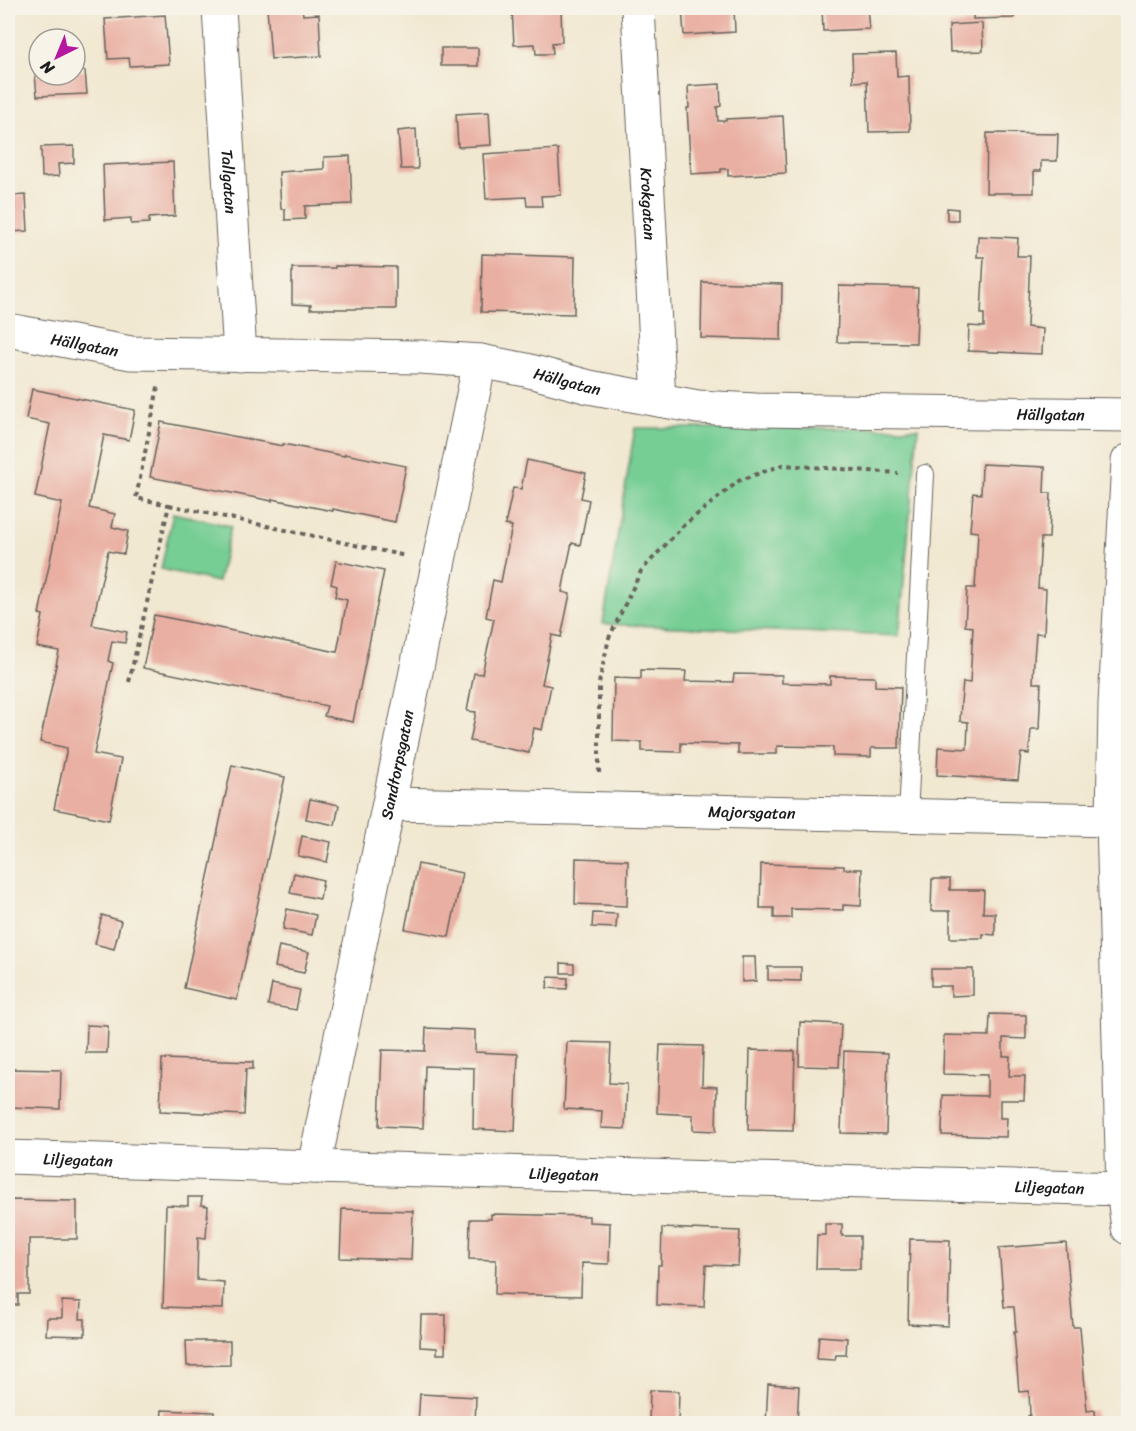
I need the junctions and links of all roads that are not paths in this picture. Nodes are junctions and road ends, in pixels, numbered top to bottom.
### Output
1 (219, 8) edge
2 (638, 8) edge
3 (8, 330) edge
4 (240, 355) junction
5 (480, 361) junction
6 (659, 400) junction
7 (1128, 415) edge
8 (1128, 461) edge
9 (925, 474) road end
10 (390, 804) junction
11 (908, 816) junction
12 (1113, 820) junction
13 (8, 1157) edge
14 (314, 1167) junction
15 (1122, 1189) junction
16 (1128, 1228) edge

1 - 4 street, Tallgatan
2 - 6 street, Krokgatan
3 - 4 street, Hällgatan
4 - 5 street, Hällgatan
5 - 6 street, Hällgatan
5 - 10 street, Sandtorpsgatan
6 - 7 street, Hällgatan
8 - 12 street
9 - 11 lane
10 - 11 street, Majorsgatan
10 - 14 street, Sandtorpsgatan
11 - 12 street, Majorsgatan
12 - 15 street
13 - 14 street, Liljegatan
14 - 15 street, Liljegatan
15 - 16 street

